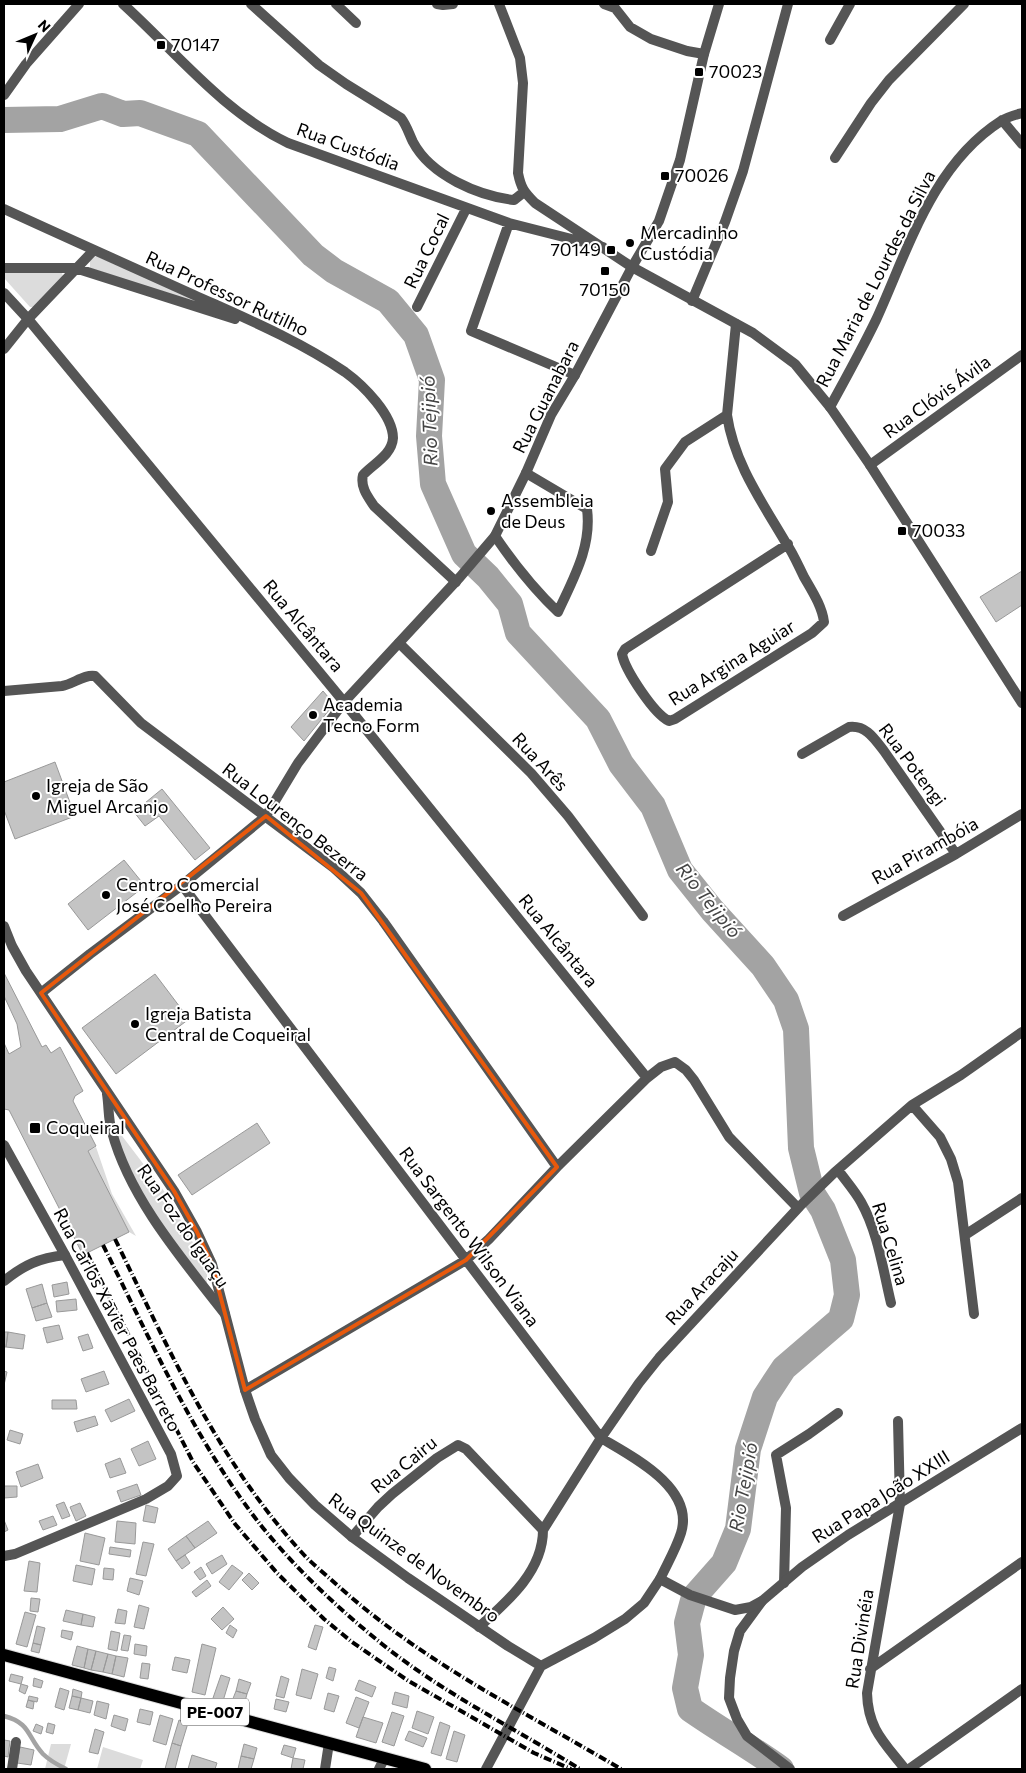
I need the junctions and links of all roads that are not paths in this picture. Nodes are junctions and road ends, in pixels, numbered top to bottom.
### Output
1 (79, 4) edge
2 (123, 4) edge
3 (251, 4) edge
4 (336, 4) edge
5 (437, 4) edge
6 (453, 4) edge
7 (499, 4) edge
8 (604, 4) edge
9 (719, 4) edge
10 (788, 4) edge
11 (850, 4) edge
12 (964, 4) edge
13 (616, 6) edge
14 (356, 23) dead end
15 (830, 40) dead end
16 (704, 54) junction
17 (4, 95) edge
18 (1022, 113) edge
19 (1002, 120) junction
20 (1022, 144) edge
21 (835, 158) dead end
22 (524, 192) junction
23 (466, 208) junction
24 (4, 209) edge
25 (509, 223) junction
26 (603, 246) junction
27 (94, 250) junction
28 (632, 267) junction
29 (4, 268) edge
30 (75, 268) junction
31 (4, 293) edge
32 (692, 301) junction
33 (417, 307) dead end
34 (28, 319) junction
35 (736, 324) junction
36 (283, 335) junction
37 (4, 349) edge
38 (1022, 355) edge
39 (575, 375) junction
40 (830, 407) junction
41 (727, 415) junction
42 (870, 466) junction
43 (526, 473) junction
44 (493, 539) junction
45 (788, 544) junction
46 (651, 551) dead end
47 (458, 580) junction
48 (399, 644) junction
49 (4, 691) edge
50 (344, 702) junction
51 (1022, 703) edge
52 (802, 754) dead end
53 (1022, 814) edge
54 (266, 816) junction
55 (956, 854) junction
56 (182, 885) junction
57 (643, 916) dead end
58 (843, 916) dead end
59 (4, 926) edge
60 (41, 993) junction
61 (1022, 1032) edge
62 (647, 1078) junction
63 (107, 1094) junction
64 (912, 1105) junction
65 (4, 1145) edge
66 (557, 1167) junction
67 (836, 1172) junction
68 (1022, 1198) edge
69 (799, 1207) junction
70 (965, 1235) junction
71 (65, 1255) junction
72 (466, 1260) junction
73 (4, 1281) edge
74 (891, 1304) dead end
75 (226, 1314) junction
76 (974, 1314) dead end
77 (245, 1390) junction
78 (838, 1412) dead end
79 (898, 1421) dead end
80 (1022, 1428) edge
81 (601, 1438) junction
82 (900, 1504) junction
83 (543, 1530) junction
84 (352, 1537) junction
85 (4, 1556) edge
86 (1022, 1562) edge
87 (660, 1579) junction
88 (784, 1583) junction
89 (762, 1601) junction
90 (480, 1627) junction
91 (4, 1655) edge
92 (541, 1666) junction
93 (870, 1670) junction
94 (1022, 1689) edge
95 (16, 1742) dead end
96 (330, 1744) junction
97 (381, 1764) edge
98 (12, 1769) edge
99 (325, 1769) edge
100 (425, 1769) edge
101 (486, 1769) edge
102 (790, 1769) edge
103 (905, 1769) edge
104 (909, 1769) edge

1 - 17 street
2 - 23 street, Rua Custódia
3 - 22 street
4 - 14 street
5 - 6 street
7 - 22 street
8 - 13 street
9 - 16 street, Rua Guanabara
10 - 32 street
11 - 15 street
12 - 21 street
13 - 16 street
16 - 28 street, Rua Guanabara
18 - 19 street, Rua Maria de Lourdes da Silva
19 - 20 street
19 - 40 street, Rua Maria de Lourdes da Silva
22 - 26 street
23 - 25 street, Rua Custódia
23 - 33 street, Rua Cocal
24 - 27 street, Rua Professor Rutilho
25 - 26 street, Rua Custódia
25 - 39 street
26 - 28 street
27 - 30 street
27 - 36 street, Rua Professor Rutilho
28 - 32 street
28 - 39 street, Rua Guanabara
29 - 30 street
30 - 34 street
30 - 36 street
31 - 34 street, Rua Alcântara
32 - 35 street
34 - 37 street
34 - 50 street, Rua Alcântara
35 - 40 street
35 - 41 street, Rua Argina Aguiar
36 - 47 street, Rua Professor Rutilho
38 - 42 street, Rua Clóvis Ávila
39 - 43 street, Rua Guanabara
40 - 42 street
41 - 45 street, Rua Argina Aguiar
41 - 46 street
42 - 51 street
43 - 44 street, Rua Guanabara
43 - 44 street
44 - 47 street, Rua Guanabara
45 - 45 street, Rua Argina Aguiar
47 - 48 street
48 - 50 street
48 - 57 street, Rua Arês
49 - 54 street, Rua Lourenço Bezerra
50 - 54 street
50 - 62 street, Rua Alcântara
52 - 55 street, Rua Potengi
53 - 55 street, Rua Pirambóia
54 - 56 street
54 - 66 street, Rua Lourenço Bezerra
55 - 58 street, Rua Pirambóia
56 - 60 street
56 - 72 street, Rua Sargento Wilson Viana
59 - 60 street, Rua Quinze de Novembro
60 - 63 street, Rua Quinze de Novembro
61 - 64 street, Rua Aracaju
62 - 66 street
62 - 69 street
63 - 75 street, Rua Quinze de Novembro
63 - 75 street, Rua Foz do Iguaçu
64 - 67 street, Rua Aracaju
64 - 70 street
65 - 71 street, Rua Carlos Xavier Paes Barreto
66 - 72 street
67 - 69 street, Rua Aracaju
67 - 74 street, Rua Celina
68 - 70 street
69 - 81 street, Rua Aracaju
70 - 76 street
71 - 73 street
71 - 85 street, Rua Carlos Xavier Paes Barreto
72 - 77 street
72 - 81 street, Rua Sargento Wilson Viana
75 - 77 street, Rua Quinze de Novembro
77 - 84 street, Rua Quinze de Novembro
78 - 88 street
79 - 82 street, Rua Divinéia
80 - 82 street, Rua Papa João XXIII
81 - 83 street, Rua Aracaju
81 - 87 street, Rua Sargento Wilson Viana
82 - 88 street, Rua Papa João XXIII
82 - 93 street, Rua Divinéia
83 - 84 street, Rua Cairu
83 - 90 street, Rua Aracaju
84 - 90 street, Rua Quinze de Novembro
86 - 93 street
87 - 89 street, Rua Papa João XXIII
87 - 92 street, Rua Sargento Wilson Viana
88 - 89 street, Rua Papa João XXIII
89 - 102 street, Rua Papa João XXIII
90 - 92 street, Rua Quinze de Novembro
91 - 96 main road, PE-007
92 - 101 street
93 - 103 street, Rua Divinéia
94 - 104 street
95 - 98 street
96 - 97 main road, PE-007
96 - 99 street
97 - 100 main road, PE-007

